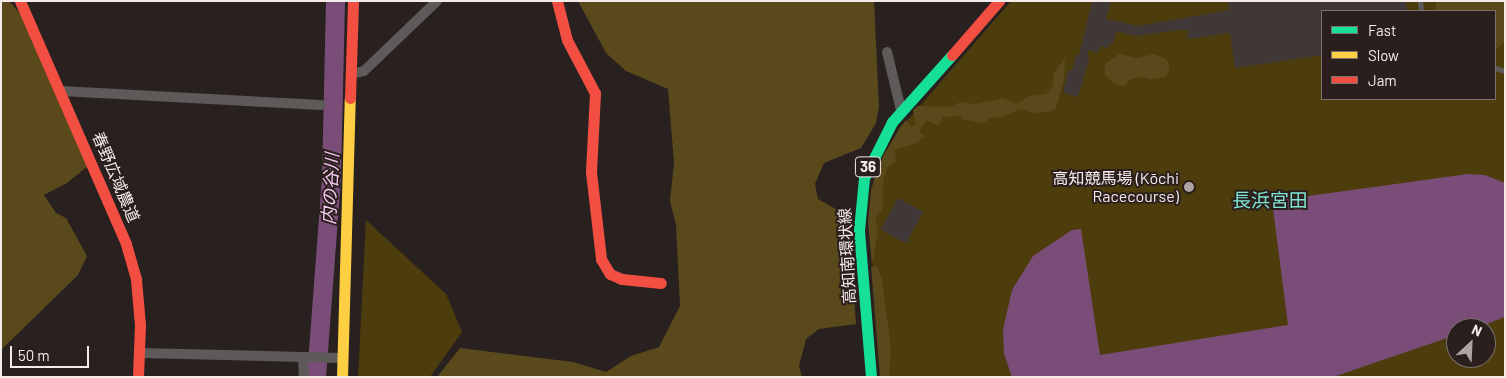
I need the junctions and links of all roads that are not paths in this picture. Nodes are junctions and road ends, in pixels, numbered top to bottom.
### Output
1 (20, 1) edge
2 (353, 1) edge
3 (437, 1) edge
4 (557, 1) edge
5 (999, 1) edge
6 (887, 52) dead end
7 (351, 74) junction
8 (62, 91) junction
9 (321, 105) dead end
10 (902, 110) junction
11 (661, 284) dead end
12 (140, 353) junction
13 (305, 358) junction
14 (338, 358) junction
15 (138, 377) edge
16 (304, 377) edge
17 (342, 377) edge
18 (871, 377) edge

1 - 8 street, 春野広域農道
2 - 7 street
3 - 7 street
4 - 11 street
5 - 10 street, 高知南環状線 / 36
6 - 10 street
7 - 14 street
8 - 9 street
8 - 12 street, 春野広域農道
10 - 18 street, 高知南環状線 / 36
12 - 13 street
12 - 15 street, 春野広域農道
13 - 14 street
13 - 16 street
14 - 17 street

